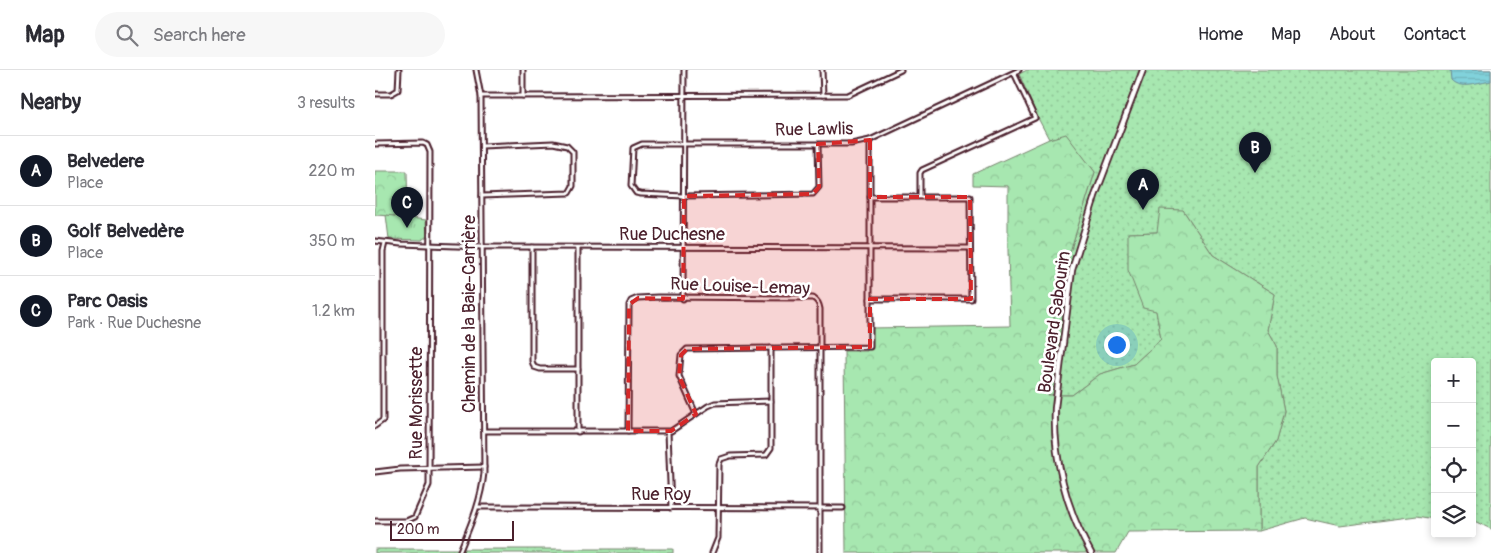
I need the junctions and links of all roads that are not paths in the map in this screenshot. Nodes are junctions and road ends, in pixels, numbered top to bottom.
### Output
1 (399, 70) edge
2 (476, 70) edge
3 (523, 70) edge
4 (684, 70) edge
5 (822, 70) edge
6 (887, 70) edge
7 (901, 70) edge
8 (1019, 70) edge
9 (1143, 70) edge
10 (1014, 72) junction
11 (889, 76) junction
12 (375, 94) edge
13 (684, 94) junction
14 (823, 95) junction
15 (481, 96) junction
16 (523, 96) junction
17 (870, 140) junction
18 (684, 143) junction
19 (375, 144) edge
20 (818, 144) junction
21 (482, 146) junction
22 (482, 196) junction
23 (684, 196) junction
24 (920, 196) junction
25 (870, 197) junction
26 (375, 241) edge
27 (385, 243) junction
28 (430, 245) junction
29 (483, 247) junction
30 (531, 247) junction
31 (870, 247) junction
32 (578, 248) junction
33 (683, 248) junction
34 (970, 248) junction
35 (683, 298) junction
36 (870, 300) junction
37 (771, 348) junction
38 (820, 348) junction
39 (578, 369) junction
40 (771, 401) junction
41 (696, 414) junction
42 (375, 426) edge
43 (484, 431) junction
44 (578, 432) junction
45 (628, 432) junction
46 (668, 432) junction
47 (484, 467) junction
48 (430, 468) junction
49 (375, 472) edge
50 (478, 507) junction
51 (671, 508) junction
52 (719, 508) junction
53 (819, 508) junction
54 (843, 508) dead end
55 (375, 521) edge
56 (459, 553) edge
57 (712, 553) edge
58 (819, 553) edge
59 (1091, 553) edge

1 - 12 street
2 - 15 street, Chemin de la Baie-Carrière
3 - 16 street
4 - 13 street
5 - 14 street
6 - 11 street
7 - 11 street
8 - 10 street, Rue Lawlis
9 - 59 street, Boulevard Sabourin
10 - 17 street, Rue Lawlis
10 - 24 street
11 - 14 street
13 - 14 street
13 - 16 street
13 - 18 street
15 - 16 street
15 - 21 street, Chemin de la Baie-Carrière
17 - 20 street, Rue Lawlis
17 - 25 street
18 - 20 street, Rue Lawlis
18 - 23 street
18 - 23 street, Rue Lawlis
19 - 28 street, Rue Morissette
20 - 23 street
21 - 22 street, Chemin de la Baie-Carrière
21 - 22 street
22 - 29 street, Chemin de la Baie-Carrière
23 - 33 street
24 - 25 street
24 - 34 street
25 - 31 street
26 - 27 street, Rue Duchesne
27 - 28 street, Rue Duchesne
27 - 42 street
28 - 29 street, Rue Duchesne
28 - 48 street, Rue Morissette
29 - 30 street, Rue Duchesne
29 - 43 street, Chemin de la Baie-Carrière
30 - 32 street, Rue Duchesne
30 - 39 street
31 - 33 street, Rue Duchesne
31 - 34 street, Rue Duchesne
31 - 36 street
32 - 33 street, Rue Duchesne
32 - 39 street
33 - 35 street
34 - 36 street
35 - 38 street, Rue Louise-Lemay
35 - 45 street, Rue Louise-Lemay
36 - 38 street
37 - 38 street
37 - 40 street
37 - 41 street
38 - 53 street, Rue Louise-Lemay
39 - 44 street
40 - 41 street
40 - 52 street
41 - 46 street
43 - 44 street
43 - 47 street, Chemin de la Baie-Carrière
44 - 45 street
45 - 46 street
46 - 51 street
47 - 48 street
47 - 50 street, Chemin de la Baie-Carrière
48 - 49 street
48 - 55 street, Rue Morissette
50 - 51 street, Rue Roy
50 - 56 street, Chemin de la Baie-Carrière
51 - 52 street, Rue Roy
52 - 53 street, Rue Roy
52 - 57 street
53 - 54 street, Rue Roy
53 - 58 street, Rue Louise-Lemay

